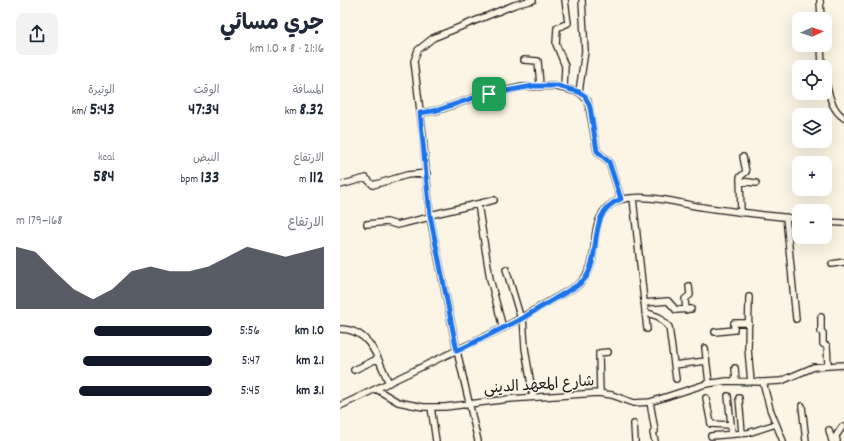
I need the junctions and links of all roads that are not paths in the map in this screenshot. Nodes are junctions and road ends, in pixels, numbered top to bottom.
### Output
1 (532, 0) edge
2 (565, 0) edge
3 (582, 0) edge
4 (820, 0) edge
5 (821, 12) edge
6 (524, 60) dead end
7 (540, 86) junction
8 (564, 87) junction
9 (579, 92) junction
10 (831, 100) edge
11 (420, 113) junction
12 (844, 118) edge
13 (743, 158) dead end
14 (427, 173) junction
15 (740, 181) junction
16 (756, 183) dead end
17 (340, 185) edge
18 (633, 198) junction
19 (621, 199) junction
20 (494, 200) dead end
21 (478, 204) junction
22 (741, 213) junction
23 (430, 216) junction
24 (786, 217) junction
25 (792, 218) edge
26 (832, 222) edge
27 (844, 223) edge
28 (366, 224) dead end
29 (844, 262) edge
30 (832, 264) dead end
31 (506, 269) dead end
32 (690, 286) dead end
33 (749, 297) dead end
34 (644, 303) junction
35 (645, 312) junction
36 (821, 317) dead end
37 (522, 318) junction
38 (796, 319) dead end
39 (749, 323) junction
40 (503, 328) junction
41 (340, 329) edge
42 (647, 329) dead end
43 (715, 332) dead end
44 (705, 348) dead end
45 (457, 351) junction
46 (608, 352) dead end
47 (377, 359) junction
48 (706, 361) junction
49 (674, 365) junction
50 (828, 365) junction
51 (844, 365) edge
52 (735, 368) dead end
53 (354, 370) dead end
54 (676, 379) dead end
55 (736, 380) junction
56 (751, 382) junction
57 (763, 382) junction
58 (389, 383) junction
59 (710, 384) junction
60 (376, 389) junction
61 (600, 393) junction
62 (728, 396) dead end
63 (532, 397) junction
64 (706, 398) dead end
65 (739, 398) dead end
66 (650, 402) junction
67 (470, 403) junction
68 (340, 406) edge
69 (802, 406) dead end
70 (431, 407) junction
71 (634, 424) dead end
72 (776, 424) junction
73 (731, 425) junction
74 (841, 427) dead end
75 (830, 430) dead end
76 (742, 433) junction
77 (732, 434) junction
78 (711, 436) dead end
79 (834, 440) edge
80 (436, 441) edge
81 (478, 441) edge
82 (636, 441) edge
83 (655, 441) edge
84 (783, 441) edge
85 (806, 441) edge

1 - 11 street
2 - 8 street
3 - 9 street
4 - 5 street
6 - 7 street
7 - 8 street
7 - 11 street
8 - 9 street
9 - 19 street
10 - 12 street
11 - 14 street
13 - 15 street
14 - 17 street
14 - 23 street
15 - 16 street
15 - 22 street
18 - 19 street
18 - 22 street
18 - 34 street
19 - 37 street
20 - 21 street
21 - 23 street
21 - 40 street
22 - 24 street
23 - 28 street
23 - 45 street
24 - 25 street
24 - 38 street
26 - 27 street
29 - 30 street
31 - 37 street
32 - 34 street
33 - 39 street
34 - 35 street
35 - 42 street
35 - 49 street
36 - 50 street
37 - 40 street
37 - 63 street
39 - 43 street
39 - 56 street
40 - 45 street
41 - 47 street
44 - 48 street
45 - 58 street
45 - 67 street
46 - 61 street
47 - 53 street
47 - 58 street
48 - 49 street
48 - 59 street
49 - 54 street
50 - 51 street, شارع المعهد الدينى
50 - 57 street, شارع المعهد الدينى
52 - 55 street
55 - 56 street, شارع المعهد الدينى
55 - 59 street, شارع المعهد الدينى
56 - 57 street, شارع المعهد الدينى
57 - 72 street
58 - 60 street
59 - 66 street, شارع المعهد الدينى
60 - 68 street
60 - 70 street, شارع المعهد الدينى
61 - 63 street, شارع المعهد الدينى
61 - 66 street, شارع المعهد الدينى
62 - 73 street
63 - 67 street, شارع المعهد الدينى
64 - 73 street
65 - 76 street
66 - 83 street
67 - 70 street, شارع المعهد الدينى
67 - 81 street
69 - 85 street
70 - 80 street
71 - 82 street
72 - 76 street
72 - 84 street
73 - 77 street
74 - 79 street
75 - 79 street
76 - 77 street
77 - 78 street

